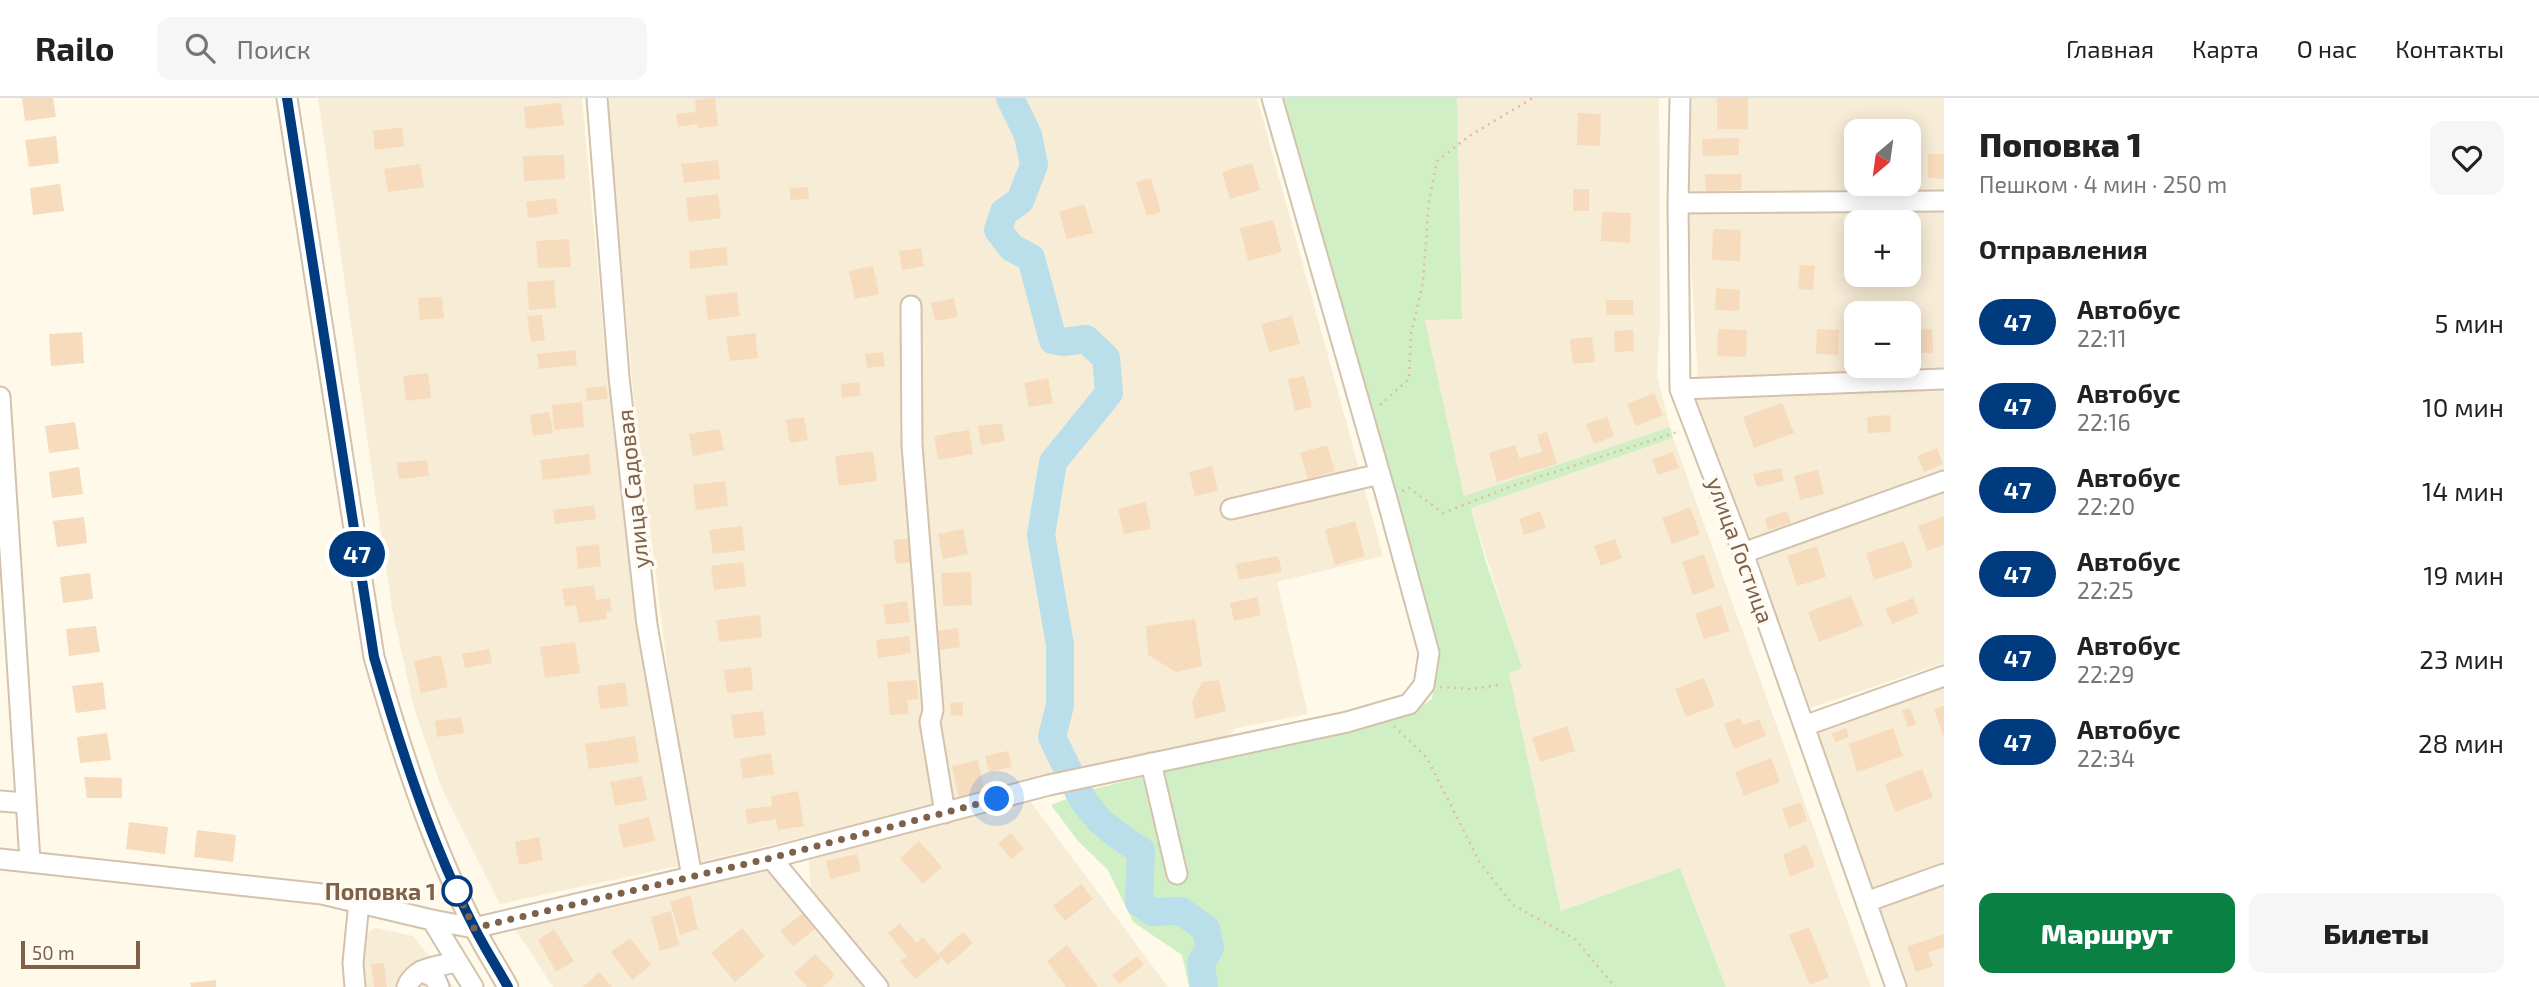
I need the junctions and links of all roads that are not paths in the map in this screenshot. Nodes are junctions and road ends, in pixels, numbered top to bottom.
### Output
1 (287, 98) edge
2 (597, 98) edge
3 (1272, 98) edge
4 (1680, 98) edge
5 (1944, 201) edge
6 (1678, 203) junction
7 (911, 306) dead end
8 (1944, 379) edge
9 (1680, 389) junction
10 (0, 397) edge
11 (1380, 474) junction
12 (1944, 481) edge
13 (1231, 509) dead end
14 (1742, 553) junction
15 (1944, 676) edge
16 (1804, 726) junction
17 (1152, 764) junction
18 (0, 801) edge
19 (26, 803) junction
20 (946, 813) junction
21 (771, 858) junction
22 (0, 859) edge
23 (30, 861) junction
24 (1177, 874) dead end
25 (1944, 874) edge
26 (692, 877) junction
27 (359, 902) junction
28 (1866, 902) junction
29 (432, 920) junction
30 (474, 928) junction
31 (457, 962) junction
32 (421, 971) junction
33 (355, 987) edge
34 (407, 987) edge
35 (439, 987) edge
36 (473, 987) edge
37 (508, 987) edge
38 (878, 987) edge
39 (1896, 987) edge

1 - 30 street
2 - 26 street, улица Садовая
3 - 11 street
4 - 6 street, улица Гостица
5 - 6 street
6 - 9 street, улица Гостица
7 - 20 street
8 - 9 street
9 - 14 street, улица Гостица
10 - 19 street
11 - 13 street
11 - 17 street
12 - 14 street
14 - 16 street, улица Гостица
15 - 16 street
16 - 28 street, улица Гостица
17 - 20 street
17 - 24 street
18 - 19 street
19 - 23 street
20 - 21 street
21 - 26 street
21 - 38 street
22 - 23 street
23 - 27 street
25 - 28 street
26 - 30 street
27 - 29 street
27 - 33 street
28 - 39 street, улица Гостица
29 - 30 street
29 - 31 street
30 - 37 street
31 - 32 street
31 - 36 street
32 - 34 street
32 - 35 street

